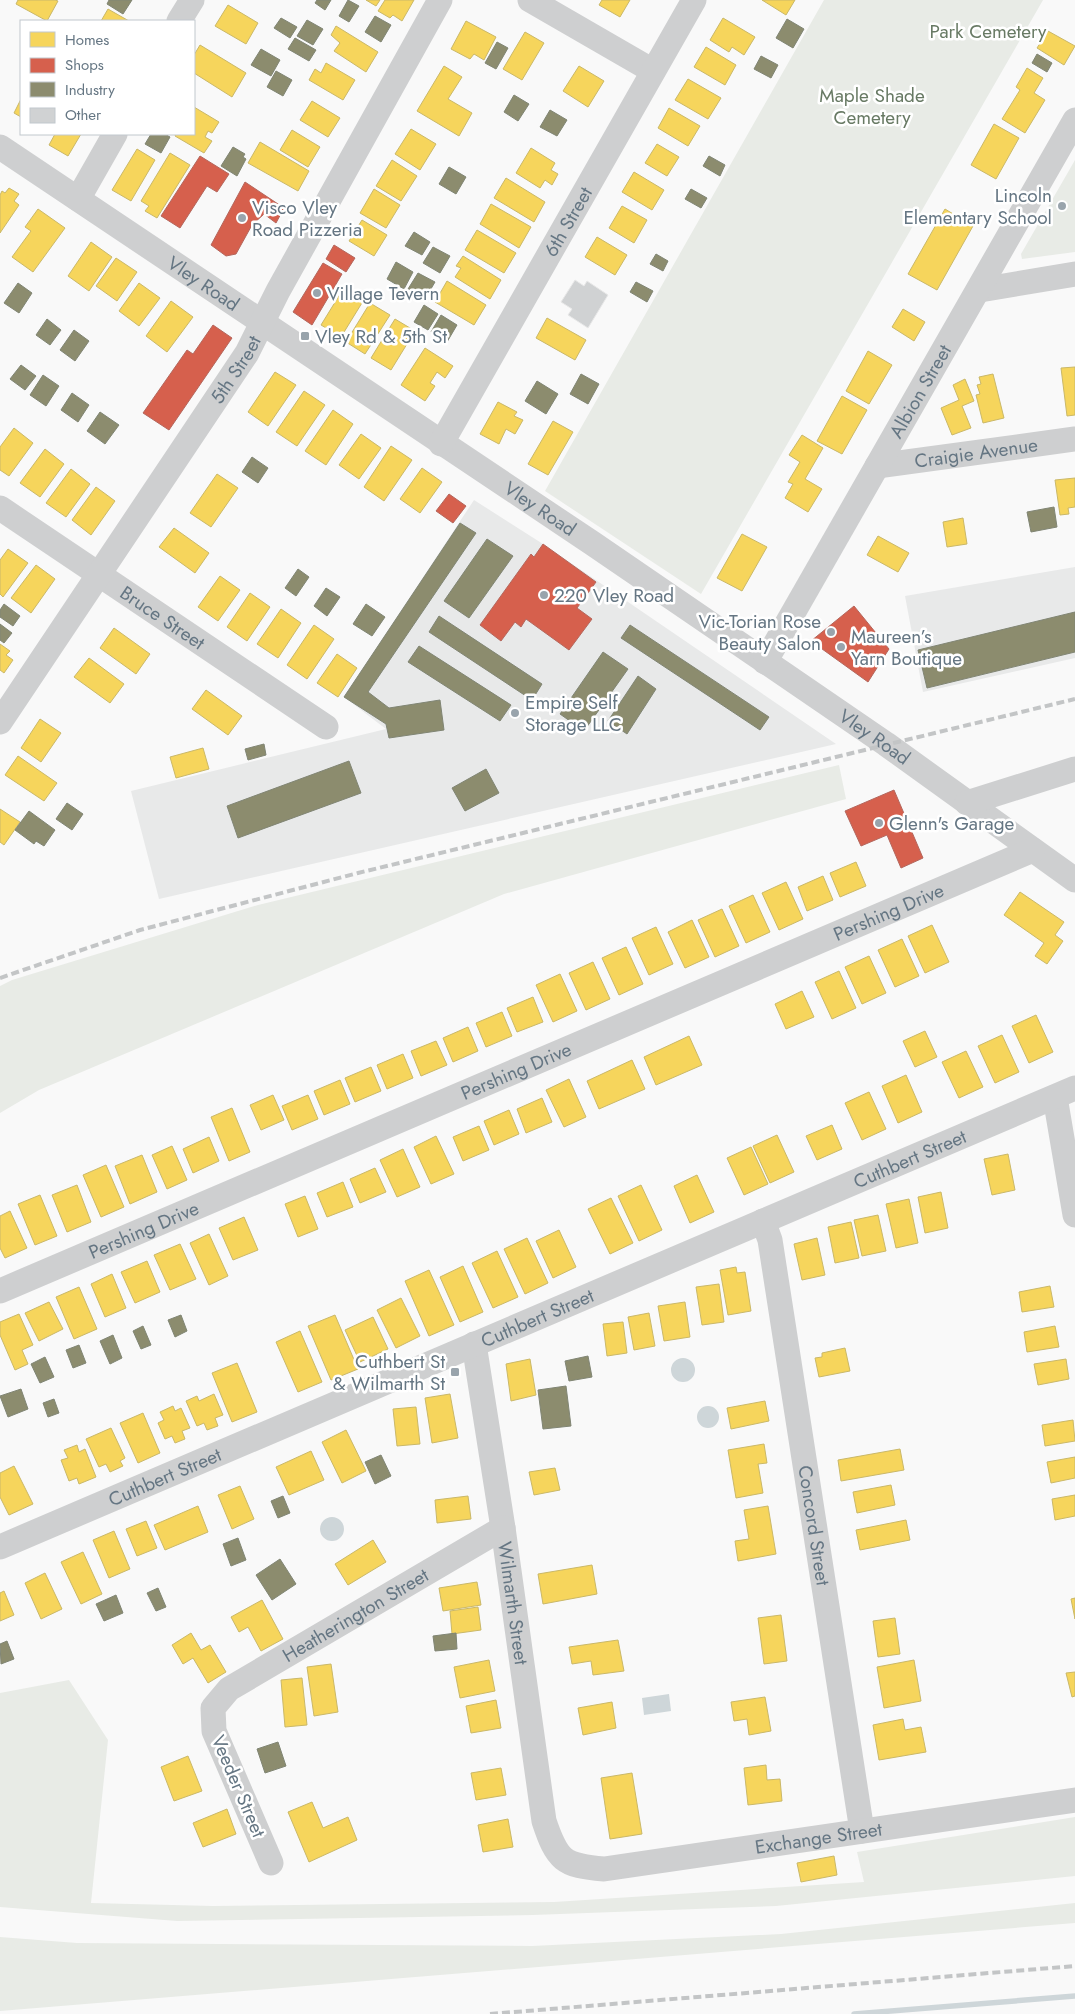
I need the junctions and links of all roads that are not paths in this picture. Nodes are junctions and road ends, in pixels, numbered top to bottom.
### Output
1 (192, 0) edge
2 (440, 0) edge
3 (530, 0) edge
4 (694, 0) edge
5 (181, 20) edge
6 (653, 71) junction
7 (1075, 120) edge
8 (114, 135) edge
9 (0, 146) edge
10 (78, 199) junction
11 (1075, 274) edge
12 (980, 290) junction
13 (263, 322) junction
14 (1075, 439) edge
15 (442, 444) junction
16 (877, 466) junction
17 (0, 508) edge
18 (99, 575) junction
19 (765, 662) junction
20 (0, 722) edge
21 (326, 727) dead end
22 (1075, 769) edge
23 (967, 803) junction
24 (1033, 850) junction
25 (1075, 880) edge
26 (1065, 1092) edge
27 (1075, 1215) edge
28 (763, 1221) junction
29 (0, 1291) edge
30 (474, 1344) junction
31 (503, 1528) junction
32 (0, 1547) edge
33 (213, 1708) joint
34 (1075, 1800) edge
35 (862, 1831) junction
36 (562, 1859) joint
37 (272, 1863) dead end

1 - 5 street
2 - 13 street, 5th Street
3 - 6 street
4 - 6 street, 6th Street
6 - 15 street, 6th Street
7 - 12 street, Albion Street
8 - 10 street
9 - 10 street, Vley Road
10 - 13 street, Vley Road
11 - 12 street
12 - 16 street, Albion Street
13 - 15 street, Vley Road
13 - 18 street, 5th Street
14 - 16 street, Craigie Avenue
15 - 19 street, Vley Road
16 - 19 street, Albion Street
17 - 18 street, Bruce Street
18 - 20 street, 5th Street
18 - 21 street, Bruce Street
19 - 23 street, Vley Road
22 - 23 street
23 - 24 street, Vley Road
24 - 25 street, Vley Road
24 - 29 street, Pershing Drive
26 - 27 street
26 - 28 street, Cuthbert Street
28 - 30 street, Cuthbert Street
28 - 35 street, Concord Street
30 - 31 street, Wilmarth Street
30 - 32 street, Cuthbert Street
31 - 33 street, Heatherington Street
31 - 36 street, Wilmarth Street
33 - 37 street, Veeder Street
34 - 35 street, Exchange Street
35 - 36 street, Exchange Street

